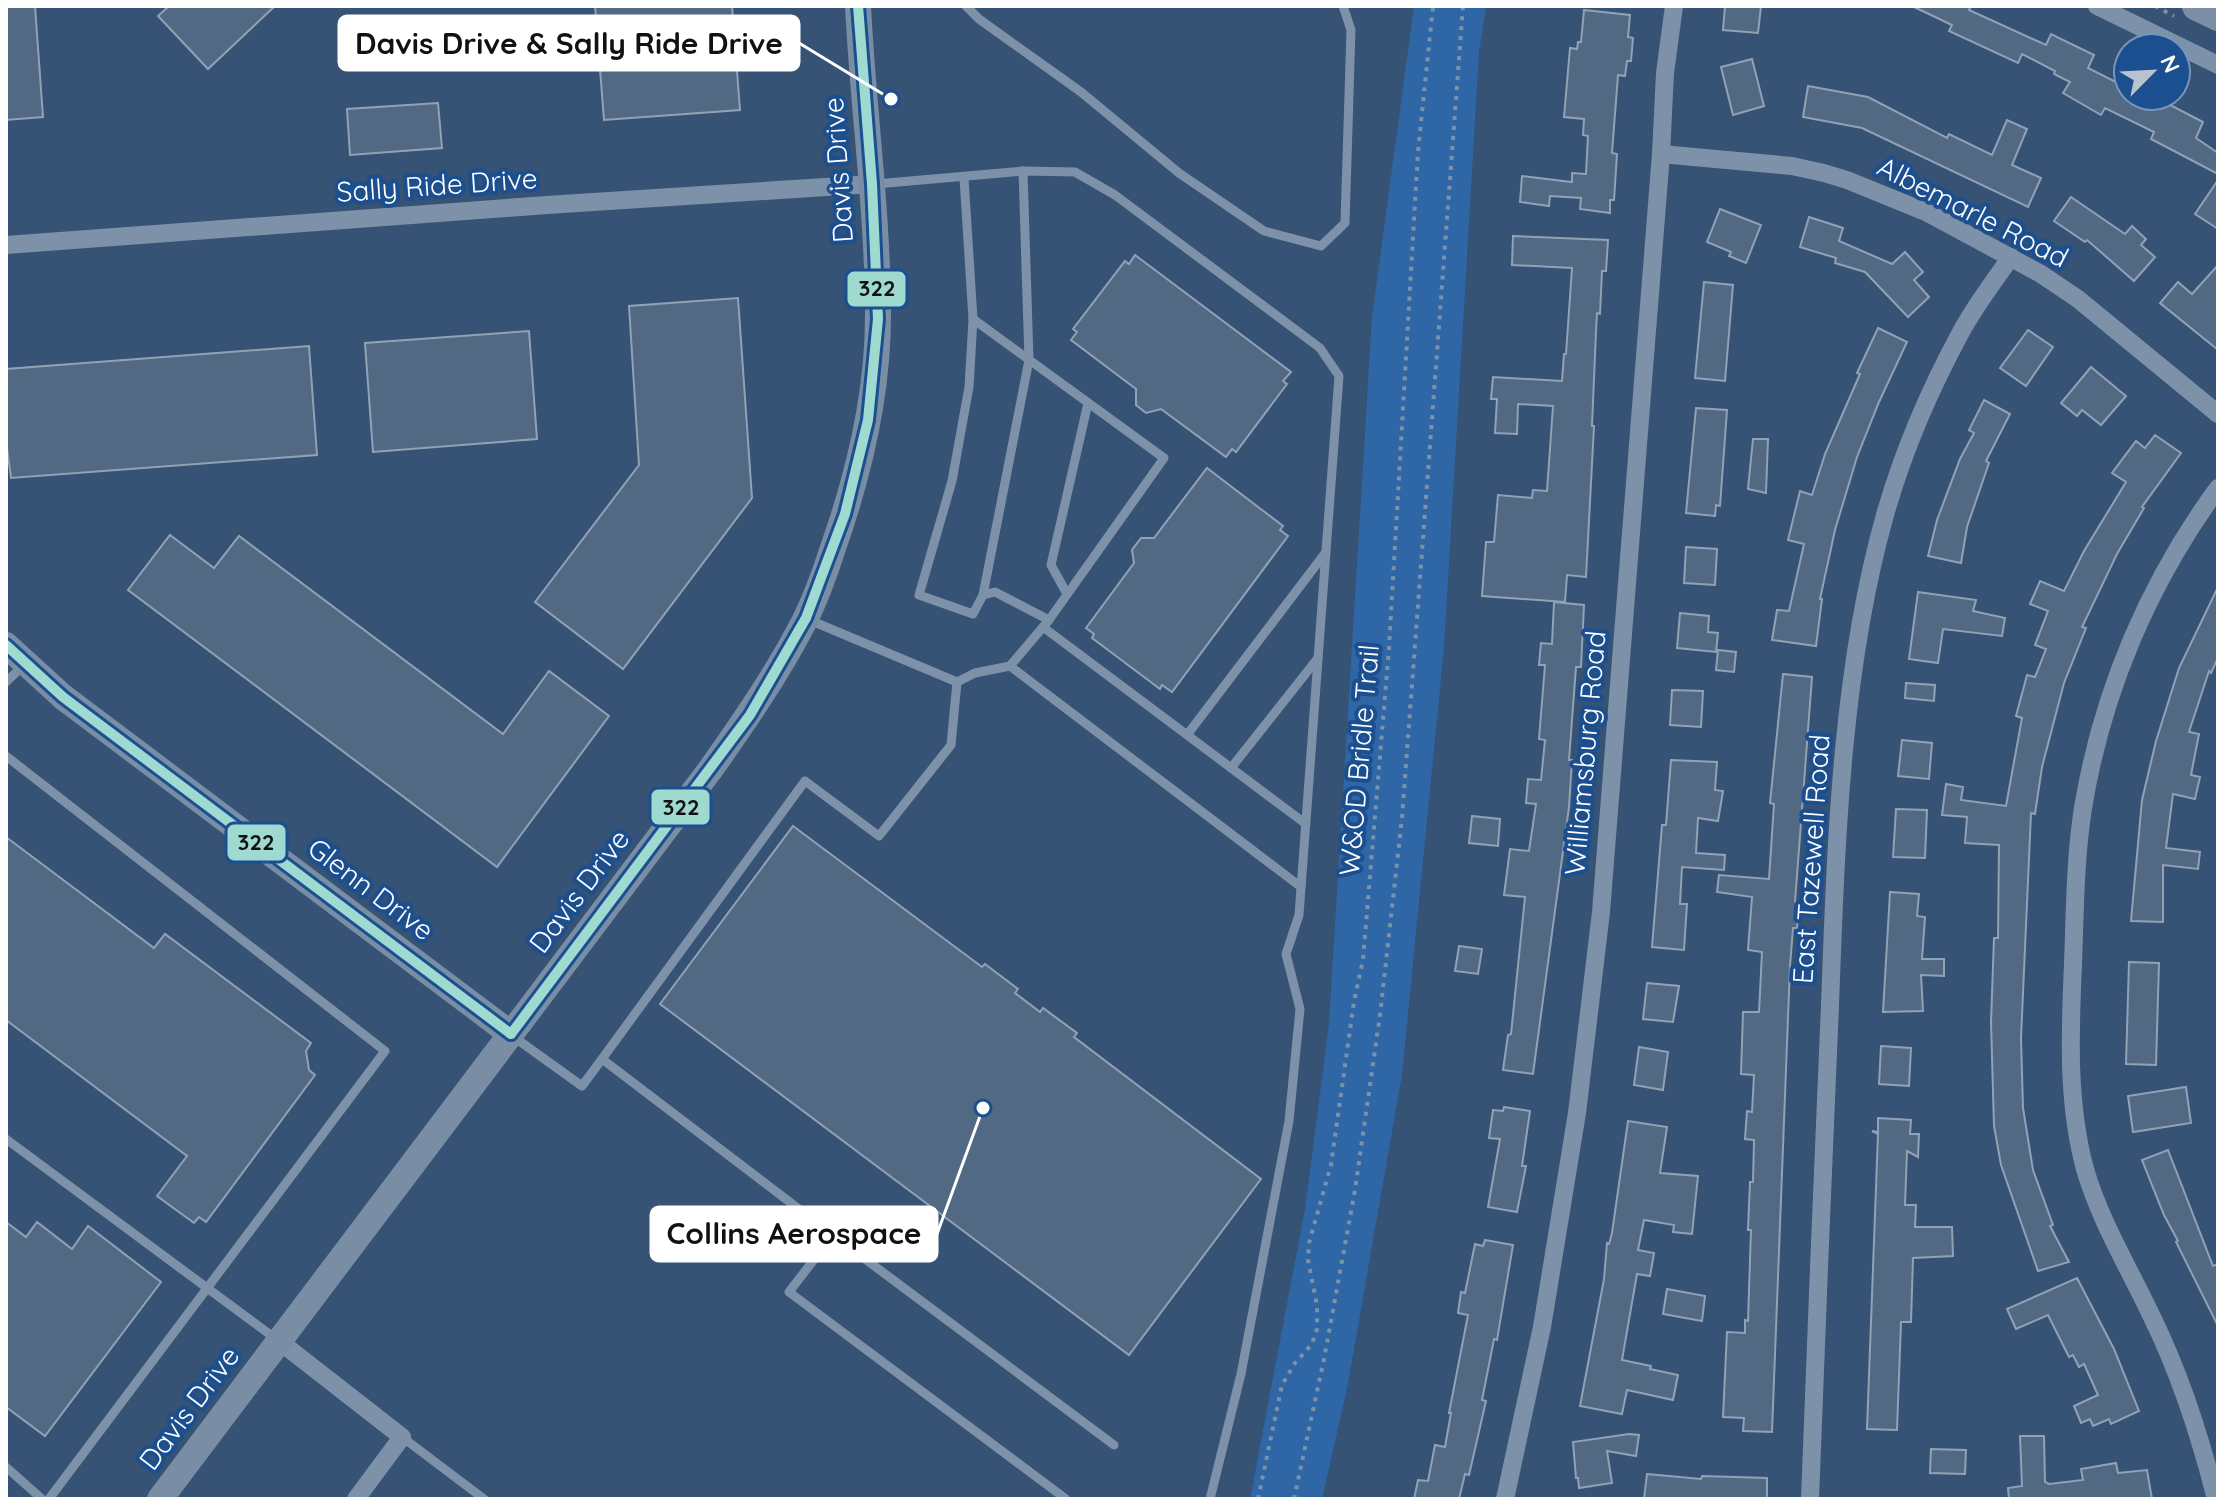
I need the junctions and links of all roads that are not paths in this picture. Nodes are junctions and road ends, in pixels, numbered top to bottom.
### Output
1 (858, 6) edge
2 (966, 6) edge
3 (1343, 6) edge
4 (1674, 6) edge
5 (2097, 6) edge
6 (2197, 6) edge
7 (2218, 16) edge
8 (2218, 65) edge
9 (1661, 154) junction
10 (1023, 171) junction
11 (964, 178) junction
12 (872, 184) junction
13 (6, 245) edge
14 (2011, 257) junction
15 (973, 319) junction
16 (1029, 360) junction
17 (1088, 403) junction
18 (2218, 414) edge
19 (2218, 488) edge
20 (1326, 552) junction
21 (1067, 594) junction
22 (983, 595) junction
23 (806, 618) junction
24 (1046, 623) junction
25 (6, 645) edge
26 (1318, 658) junction
27 (25, 664) junction
28 (1010, 666) junction
29 (6, 682) edge
30 (957, 682) junction
31 (1187, 735) junction
32 (6, 756) edge
33 (1231, 768) junction
34 (1306, 824) junction
35 (1301, 887) junction
36 (511, 1034) junction
37 (602, 1059) junction
38 (6, 1139) edge
39 (833, 1235) junction
40 (207, 1289) junction
41 (279, 1341) junction
42 (402, 1437) junction
43 (1114, 1445) dead end
44 (6, 1467) edge
45 (42, 1499) edge
46 (49, 1499) edge
47 (160, 1499) edge
48 (356, 1499) edge
49 (484, 1499) edge
50 (1066, 1499) edge
51 (1210, 1499) edge
52 (1505, 1499) edge
53 (1810, 1499) edge
54 (2216, 1499) edge

1 - 12 street, Davis Drive
2 - 3 lane
4 - 9 street, Williamsburg Road
5 - 8 street
6 - 7 main road
9 - 14 street, Albemarle Road
9 - 52 street, Williamsburg Road
10 - 11 lane
10 - 16 lane
10 - 20 lane
11 - 12 lane
11 - 15 lane
12 - 13 street, Sally Ride Drive
12 - 23 street, Davis Drive
14 - 18 street, Albemarle Road
14 - 53 street, East Tazewell Road
15 - 16 lane
15 - 22 lane
16 - 17 lane
16 - 22 lane
17 - 21 lane
17 - 21 lane
19 - 54 street
20 - 26 lane
20 - 31 lane
21 - 24 lane
22 - 24 lane
23 - 30 lane
23 - 36 street, Davis Drive
24 - 28 lane
24 - 31 lane
25 - 27 street, Glenn Drive
26 - 33 lane
26 - 34 lane
27 - 29 lane
27 - 36 street, Glenn Drive
28 - 30 lane
28 - 35 lane
30 - 37 lane
31 - 33 lane
32 - 40 lane
33 - 34 lane
34 - 35 lane
35 - 51 lane
36 - 37 lane
36 - 41 street, Davis Drive
37 - 39 lane
38 - 40 lane
39 - 43 lane
39 - 50 lane
40 - 41 lane
40 - 46 lane
41 - 42 street
41 - 47 street, Davis Drive
42 - 48 street
42 - 49 lane
44 - 45 lane

